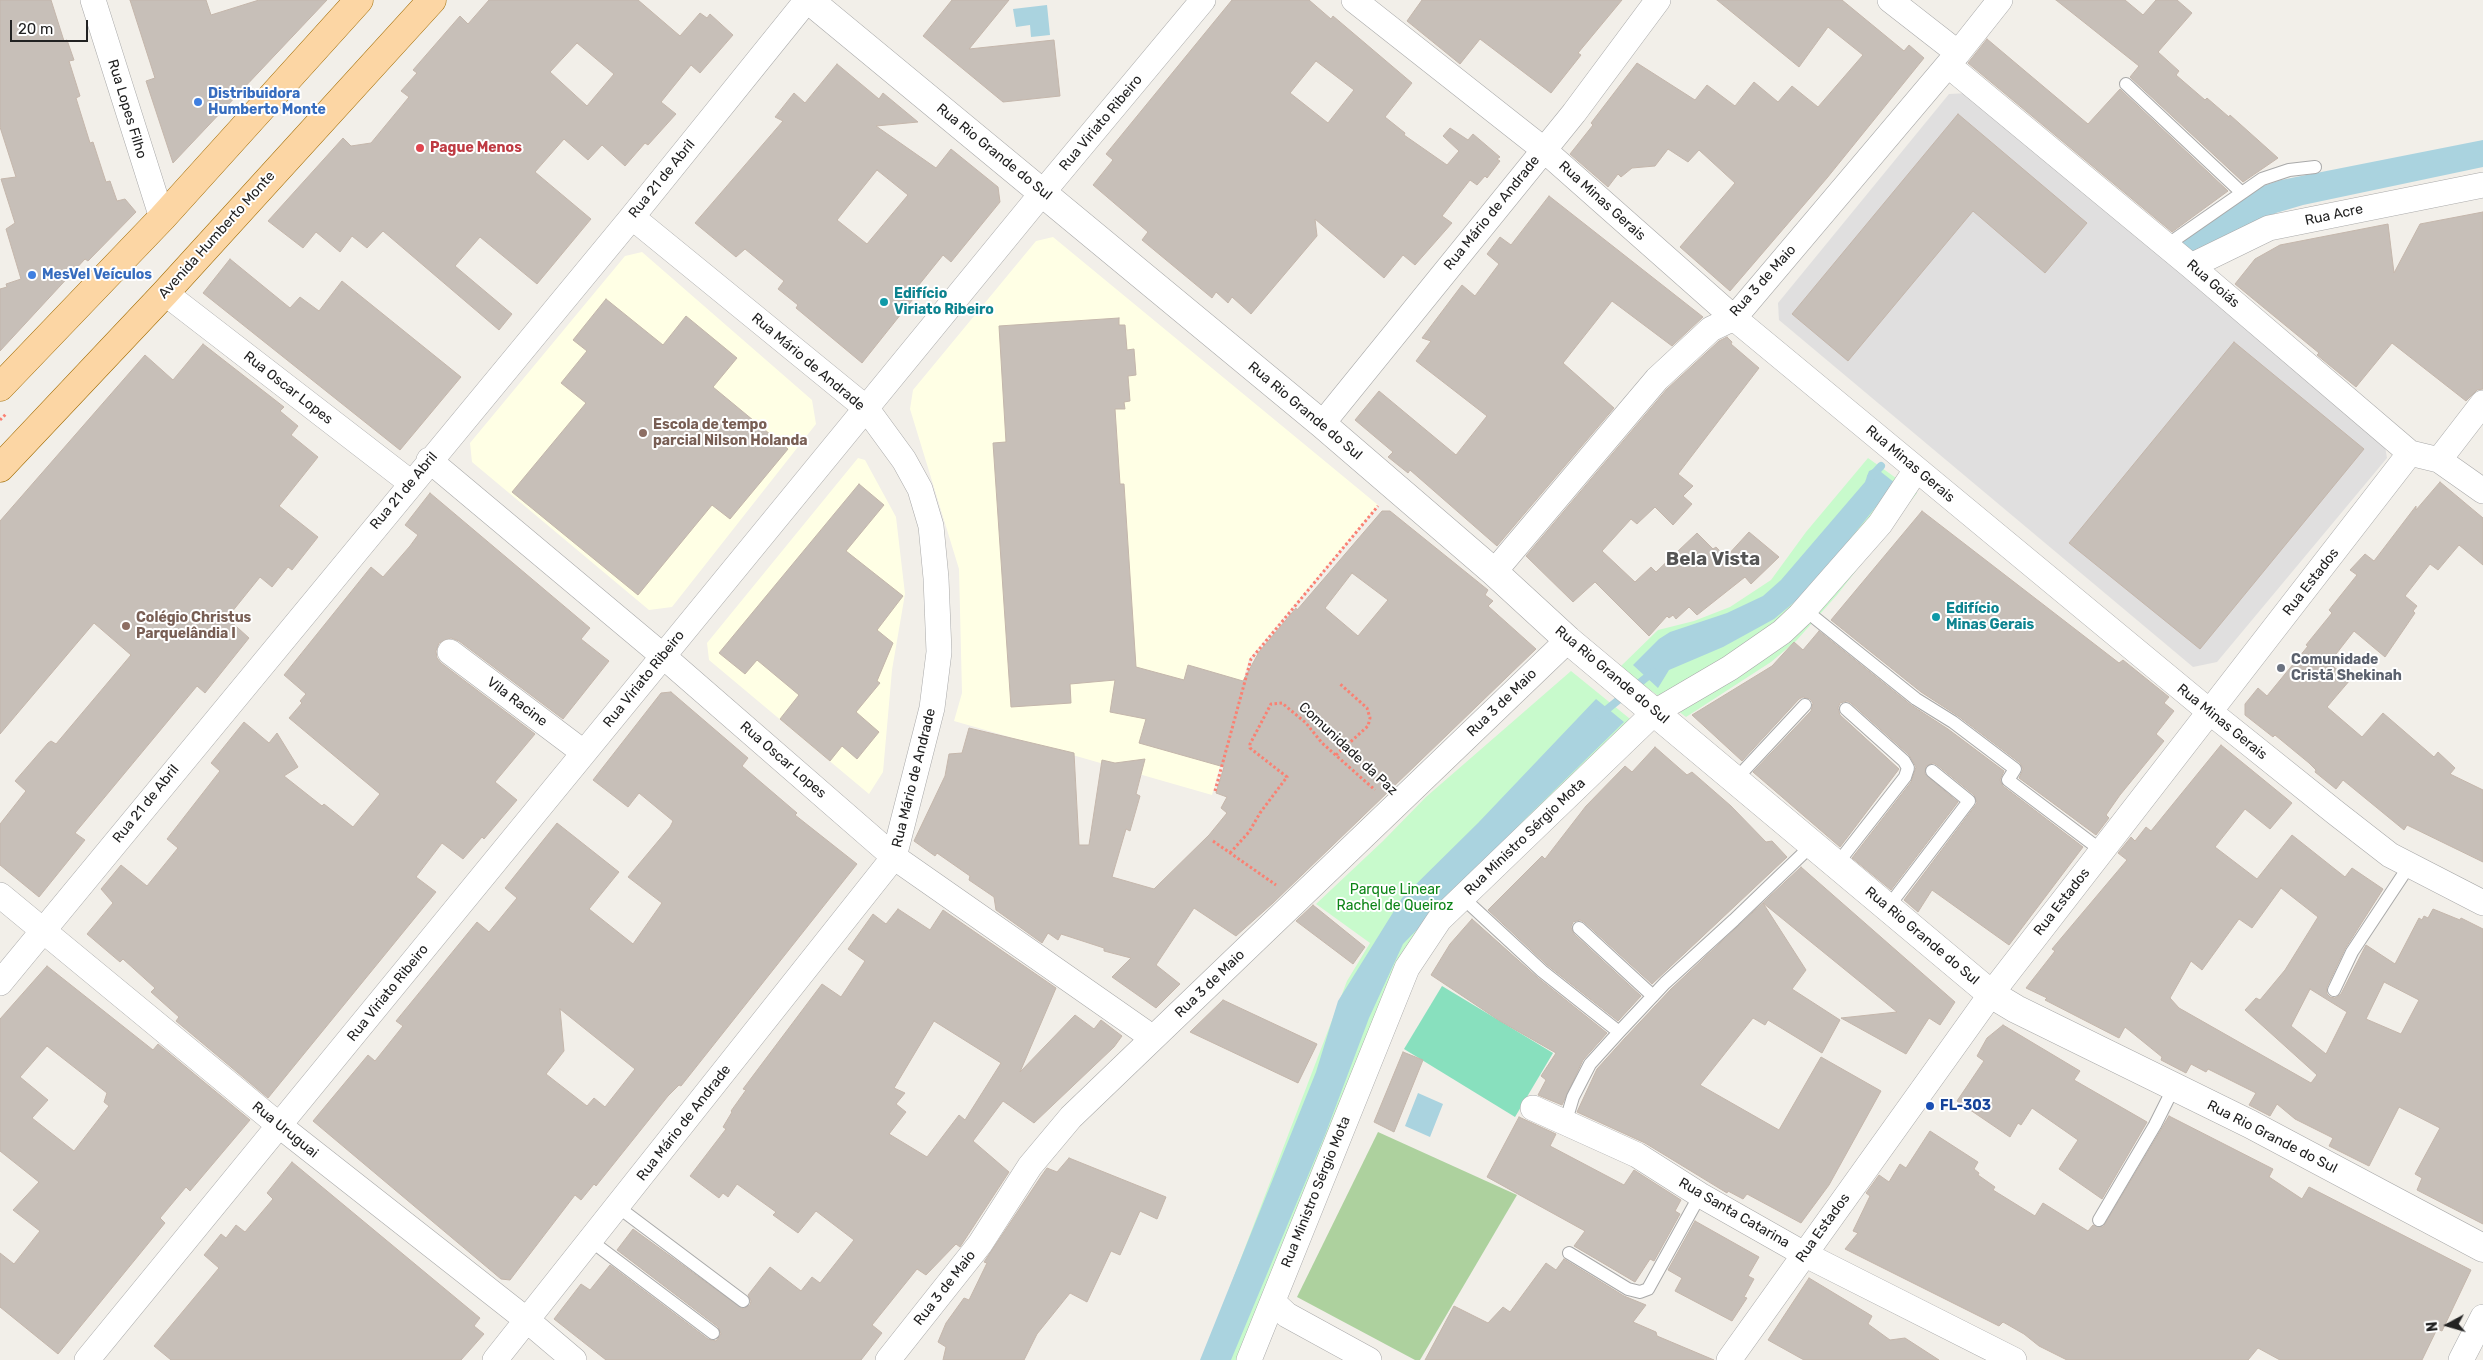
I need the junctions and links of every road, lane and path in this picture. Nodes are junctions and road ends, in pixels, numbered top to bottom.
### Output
1 (93, 0) edge
2 (359, 0) edge
3 (432, 0) edge
4 (808, 0) edge
5 (1203, 0) edge
6 (1354, 0) edge
7 (1658, 0) edge
8 (1890, 0) edge
9 (2000, 0) edge
10 (1953, 59) junction
11 (2126, 84) dead end
12 (1544, 149) junction
13 (2315, 167) dead end
14 (2483, 184) edge
15 (1043, 192) junction
16 (2241, 192) junction
17 (632, 217) junction
18 (162, 218) junction
19 (2167, 245) junction
20 (2192, 266) junction
21 (165, 293) junction
22 (1734, 318) junction
23 (0, 387) edge
24 (2483, 403) edge
25 (866, 408) junction
26 (1322, 424) junction
27 (2410, 454) junction
28 (429, 460) junction
29 (2439, 460) junction
30 (0, 468) edge
31 (1916, 470) junction
32 (410, 483) junction
33 (1395, 487) junction
34 (2483, 491) edge
35 (1494, 572) junction
36 (1805, 610) junction
37 (1568, 640) junction
38 (450, 652) dead end
39 (663, 656) junction
40 (1339, 683) dead end
41 (1805, 705) dead end
42 (1846, 709) dead end
43 (1654, 711) junction
44 (2210, 712) junction
45 (583, 752) junction
46 (1336, 755) junction
47 (1932, 771) dead end
48 (1736, 780) junction
49 (1214, 791) dead end
50 (1394, 808) junction
51 (1213, 840) dead end
52 (1814, 844) junction
53 (2102, 851) junction
54 (1230, 853) junction
55 (894, 857) junction
56 (1837, 864) junction
57 (2410, 866) junction
58 (0, 895) edge
59 (1462, 897) junction
60 (1297, 900) junction
61 (2483, 903) edge
62 (1888, 907) junction
63 (1579, 928) dead end
64 (43, 930) junction
65 (0, 983) edge
66 (2334, 990) dead end
67 (1991, 994) junction
68 (1653, 996) junction
69 (1618, 1032) junction
70 (1154, 1038) junction
71 (2174, 1087) junction
72 (1534, 1108) dead end
73 (1564, 1124) junction
74 (280, 1126) junction
75 (1700, 1195) junction
76 (618, 1207) junction
77 (2099, 1220) dead end
78 (591, 1241) junction
79 (2483, 1248) edge
80 (1570, 1253) dead end
81 (1804, 1254) junction
82 (743, 1301) dead end
83 (1272, 1302) junction
84 (2483, 1317) edge
85 (528, 1321) junction
86 (713, 1333) dead end
87 (87, 1360) edge
88 (495, 1360) edge
89 (574, 1360) edge
90 (888, 1360) edge
91 (1249, 1360) edge
92 (1369, 1360) edge
93 (1728, 1360) edge
94 (2014, 1360) edge
95 (2462, 1360) edge

1 - 18 street, Rua Lopes Filho
2 - 18 main road
3 - 21 main road, Avenida Humberto Monte
4 - 15 street, Rua Rio Grande do Sul
4 - 17 street, Rua 21 de Abril
5 - 15 street, Rua Viriato Ribeiro
6 - 12 street, Rua Minas Gerais
7 - 12 street, Rua Mário de Andrade
8 - 10 street, Rua Goiás
9 - 10 street, Rua 3 de Maio
10 - 19 street, Rua Goiás
10 - 22 street, Rua 3 de Maio
11 - 16 lane
12 - 22 street, Rua Minas Gerais
12 - 26 street, Rua Mário de Andrade
13 - 16 lane
14 - 20 street, Rua Acre
15 - 25 street, Rua Viriato Ribeiro
15 - 26 street, Rua Rio Grande do Sul
16 - 19 lane
17 - 25 street, Rua Mário de Andrade
17 - 28 street, Rua 21 de Abril
18 - 23 main road
19 - 20 street, Rua Goiás
20 - 27 street, Rua Goiás
21 - 30 main road, Avenida Humberto Monte
21 - 32 street, Rua Oscar Lopes
22 - 31 street, Rua Minas Gerais
22 - 35 street, Rua 3 de Maio
24 - 29 street
25 - 39 street, Rua Viriato Ribeiro
25 - 55 street, Rua Mário de Andrade
26 - 33 street, Rua Rio Grande do Sul
27 - 29 street, Rua Goiás
27 - 44 street, Rua Estados
28 - 32 street, Rua 21 de Abril
28 - 39 street, Rua Oscar Lopes
29 - 34 street, Rua Goiás
31 - 36 street, Rua Ministro Sérgio Mota
31 - 44 street, Rua Minas Gerais
32 - 64 street, Rua 21 de Abril
33 - 35 street, Rua Rio Grande do Sul
33 - 49 path
35 - 37 street, Rua Rio Grande do Sul
36 - 43 street, Rua Ministro Sérgio Mota
36 - 53 lane
37 - 43 street, Rua Rio Grande do Sul
37 - 50 street, Rua 3 de Maio
38 - 45 street, Vila Racine
39 - 45 street, Rua Viriato Ribeiro
39 - 55 street, Rua Oscar Lopes
40 - 46 path
41 - 48 lane
42 - 56 lane
43 - 48 street, Rua Rio Grande do Sul
43 - 59 street, Rua Ministro Sérgio Mota
44 - 53 street, Rua Estados
44 - 57 street, Rua Minas Gerais
45 - 74 street, Rua Viriato Ribeiro
46 - 50 path, Comunidade da Paz
46 - 54 path, Comunidade da Paz
47 - 62 lane
48 - 52 street, Rua Rio Grande do Sul
50 - 60 street, Rua 3 de Maio
51 - 54 path
52 - 56 street, Rua Rio Grande do Sul
52 - 68 lane
53 - 67 street, Rua Estados
54 - 60 path
55 - 70 street, Rua Oscar Lopes
55 - 76 street, Rua Mário de Andrade
56 - 62 street, Rua Rio Grande do Sul
57 - 61 street, Rua Minas Gerais
57 - 66 lane
58 - 64 street, Rua Uruguai
59 - 69 lane
59 - 83 street, Rua Ministro Sérgio Mota
60 - 70 street, Rua 3 de Maio
62 - 67 street, Rua Rio Grande do Sul
63 - 68 lane
64 - 65 street, Rua 21 de Abril
64 - 74 street, Rua Uruguai
67 - 71 street, Rua Rio Grande do Sul
67 - 81 street, Rua Estados
68 - 69 lane
69 - 73 lane
70 - 90 street, Rua 3 de Maio
71 - 77 lane
71 - 79 street, Rua Rio Grande do Sul
72 - 73 street, Rua Santa Catarina
73 - 75 street, Rua Santa Catarina
74 - 85 street, Rua Uruguai
74 - 87 street, Rua Viriato Ribeiro
75 - 80 lane
75 - 81 street, Rua Santa Catarina
76 - 78 street, Rua Mário de Andrade
76 - 82 lane
78 - 85 street, Rua Mário de Andrade
78 - 86 lane
81 - 93 street, Rua Estados
81 - 94 street, Rua Santa Catarina
83 - 91 street, Rua Ministro Sérgio Mota
83 - 92 street
84 - 95 street
85 - 88 street, Rua Mário de Andrade
85 - 89 street, Rua Uruguai

